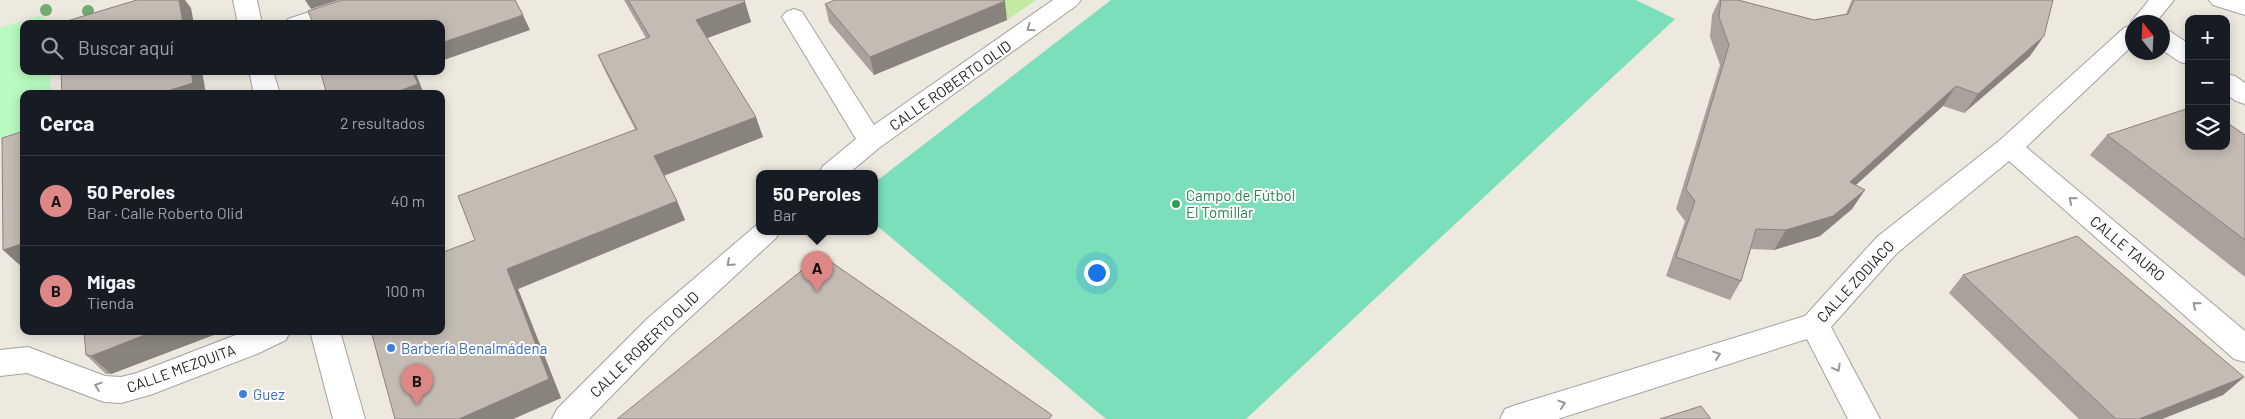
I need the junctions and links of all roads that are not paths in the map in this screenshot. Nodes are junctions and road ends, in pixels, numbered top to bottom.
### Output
1 (244, 0) edge
2 (369, 0) edge
3 (1070, 0) edge
4 (2162, 0) edge
5 (2221, 0) edge
6 (2245, 8) edge
7 (2149, 15) edge
8 (794, 17) dead end
9 (249, 20) edge
10 (308, 20) edge
11 (2125, 40) edge
12 (2170, 43) edge
13 (2185, 53) edge
14 (262, 75) edge
15 (2230, 85) edge
16 (266, 90) edge
17 (2245, 94) edge
18 (870, 141) junction
19 (2009, 148) junction
20 (836, 170) edge
21 (762, 235) edge
22 (1815, 325) junction
23 (2238, 334) edge
24 (267, 335) edge
25 (326, 335) edge
26 (0, 363) edge
27 (348, 419) edge
28 (568, 419) edge
29 (1516, 419) edge
30 (1864, 419) edge

1 - 9 street
2 - 10 street
3 -> 18 street, CALLE ROBERTO OLID
4 - 7 street
5 - 6 street
8 - 18 street
11 - 19 street, CALLE ZODIACO
12 - 13 street
14 - 16 street
15 - 17 street
18 - 20 street, CALLE ROBERTO OLID
19 - 22 street, CALLE ZODIACO
23 -> 19 street, CALLE TAURO
21 -> 28 street, CALLE ROBERTO OLID
29 -> 22 street, CALLE ZODIACO
22 -> 30 street
24 -> 26 street, CALLE MEZQUITA
25 - 27 street

